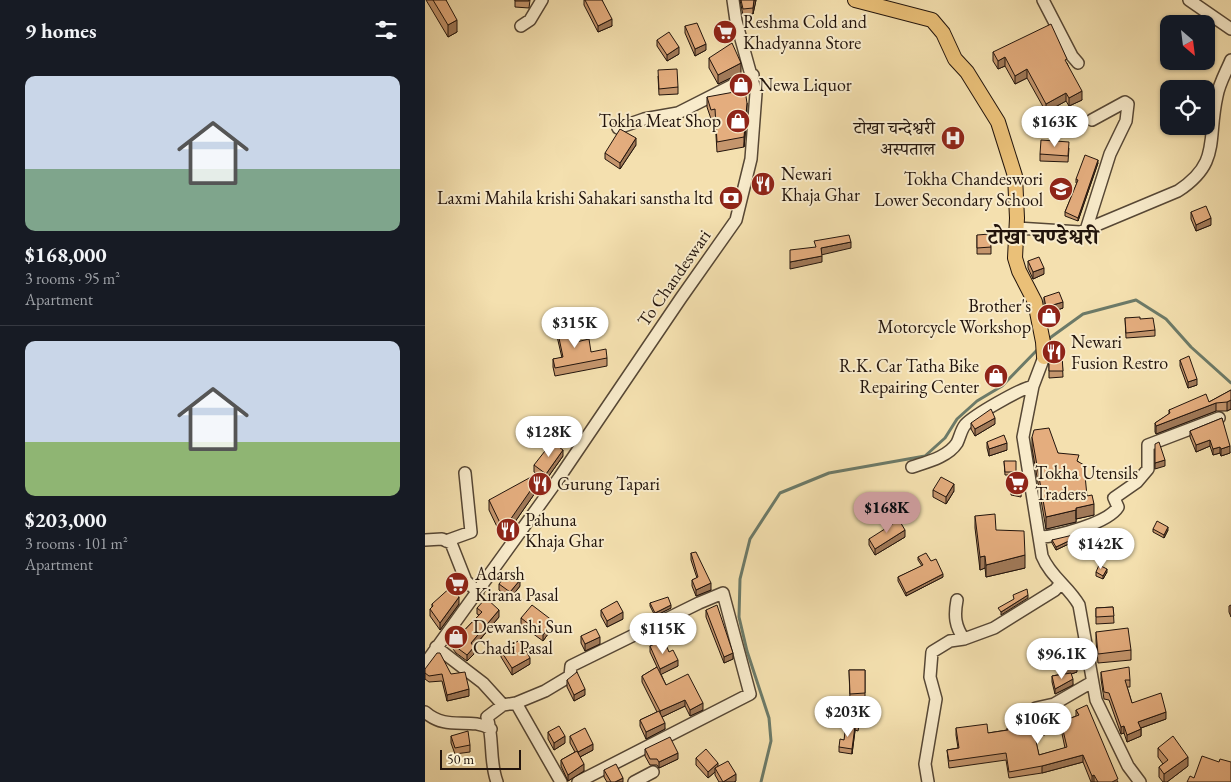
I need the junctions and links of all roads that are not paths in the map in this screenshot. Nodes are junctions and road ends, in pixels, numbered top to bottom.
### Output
1 (542, 0) edge
2 (733, 0) edge
3 (855, 0) edge
4 (1043, 0) edge
5 (1189, 0) edge
6 (521, 26) dead end
7 (1231, 28) edge
8 (1231, 60) edge
9 (1078, 63) dead end
10 (753, 75) junction
11 (1092, 120) dead end
12 (618, 128) edge
13 (1017, 228) junction
14 (1087, 230) junction
15 (1044, 357) joint
16 (1033, 386) junction
17 (1219, 418) edge
18 (912, 467) dead end
19 (465, 473) dead end
20 (1039, 537) junction
21 (425, 540) edge
22 (446, 541) junction
23 (1061, 583) junction
24 (478, 592) junction
25 (957, 600) dead end
26 (964, 639) junction
27 (436, 647) junction
28 (425, 664) edge
29 (1092, 682) junction
30 (516, 703) junction
31 (503, 705) junction
32 (425, 712) edge
33 (1035, 716) edge
34 (491, 729) junction
35 (653, 772) dead end
36 (600, 777) edge
37 (497, 782) edge
38 (561, 782) edge
39 (578, 782) edge
40 (634, 782) edge
41 (928, 782) edge
42 (1140, 782) edge

1 - 6 street
2 - 10 street, To Chandeswari
3 - 13 main road
4 - 9 street
5 - 7 street
8 - 14 street
10 - 12 street
10 - 24 street, To Chandeswari
11 - 14 street
13 - 14 street
13 - 15 main road
15 - 16 street
16 - 18 street
16 - 20 street
17 - 20 street
19 - 22 street
20 - 23 street
21 - 22 street
22 - 24 street
23 - 26 street
23 - 29 street
24 - 27 street, To Chandeswari
25 - 26 street
26 - 41 street
27 - 28 street, To Chandeswari
27 - 31 street
29 - 33 street
29 - 42 street
30 - 31 street
30 - 36 street
30 - 38 street
31 - 34 street
32 - 34 street
34 - 37 street
35 - 40 street
36 - 39 street

